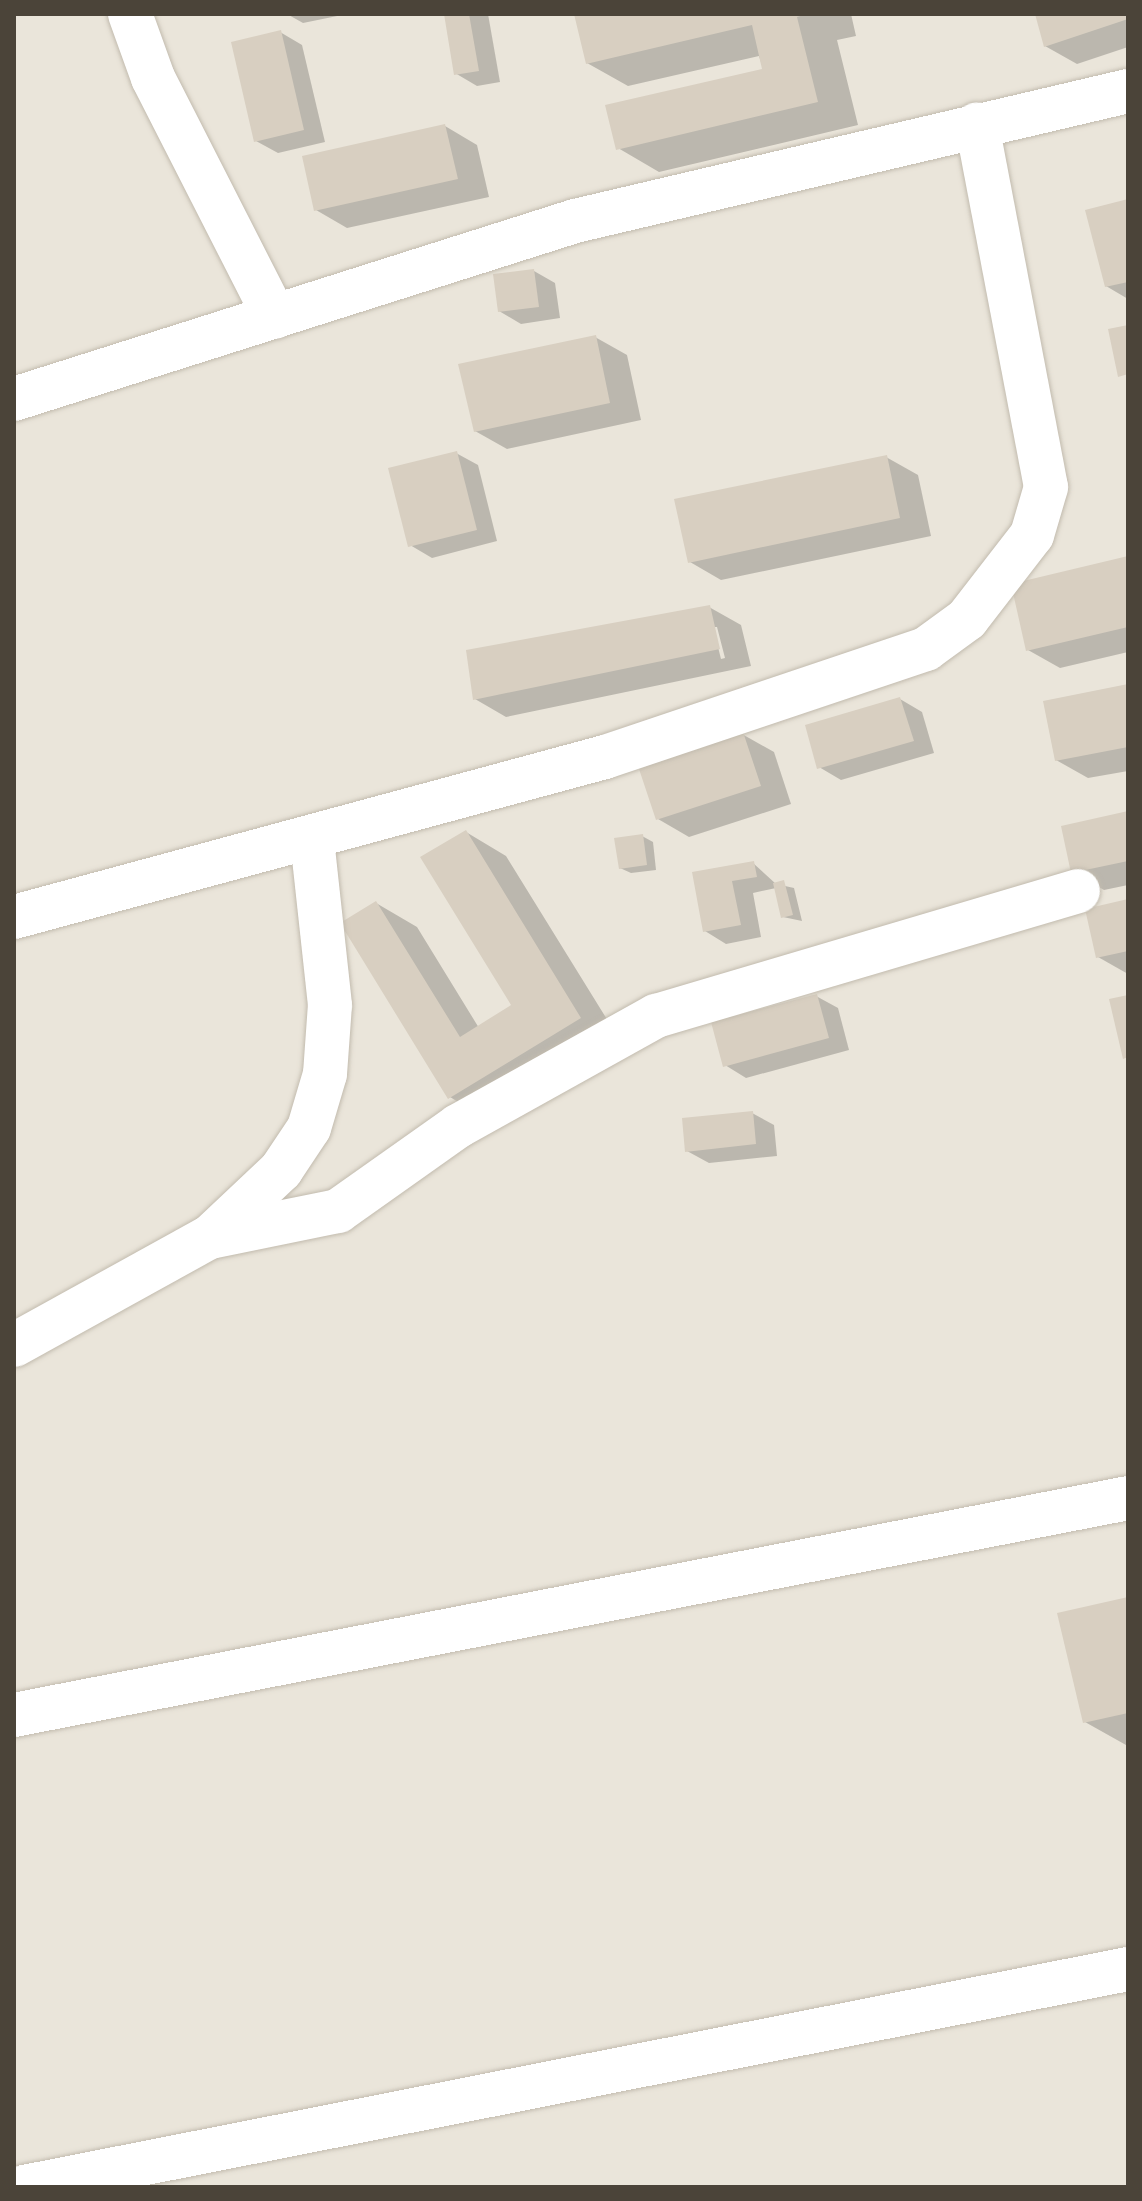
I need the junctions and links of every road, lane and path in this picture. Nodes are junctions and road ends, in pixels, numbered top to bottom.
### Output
1 (130, 14) edge
2 (1128, 91) edge
3 (977, 124) junction
4 (275, 317) junction
5 (14, 399) edge
6 (312, 839) junction
7 (1078, 891) dead end
8 (14, 917) edge
9 (210, 1237) junction
10 (14, 1345) edge
11 (1128, 1498) edge
12 (14, 1715) edge
13 (1128, 1969) edge
14 (24, 2187) edge

1 - 4 street
2 - 3 street
3 - 4 street
3 - 6 street
4 - 5 street
6 - 8 street
6 - 9 street
7 - 9 street
9 - 10 street
11 - 12 street
13 - 14 street

